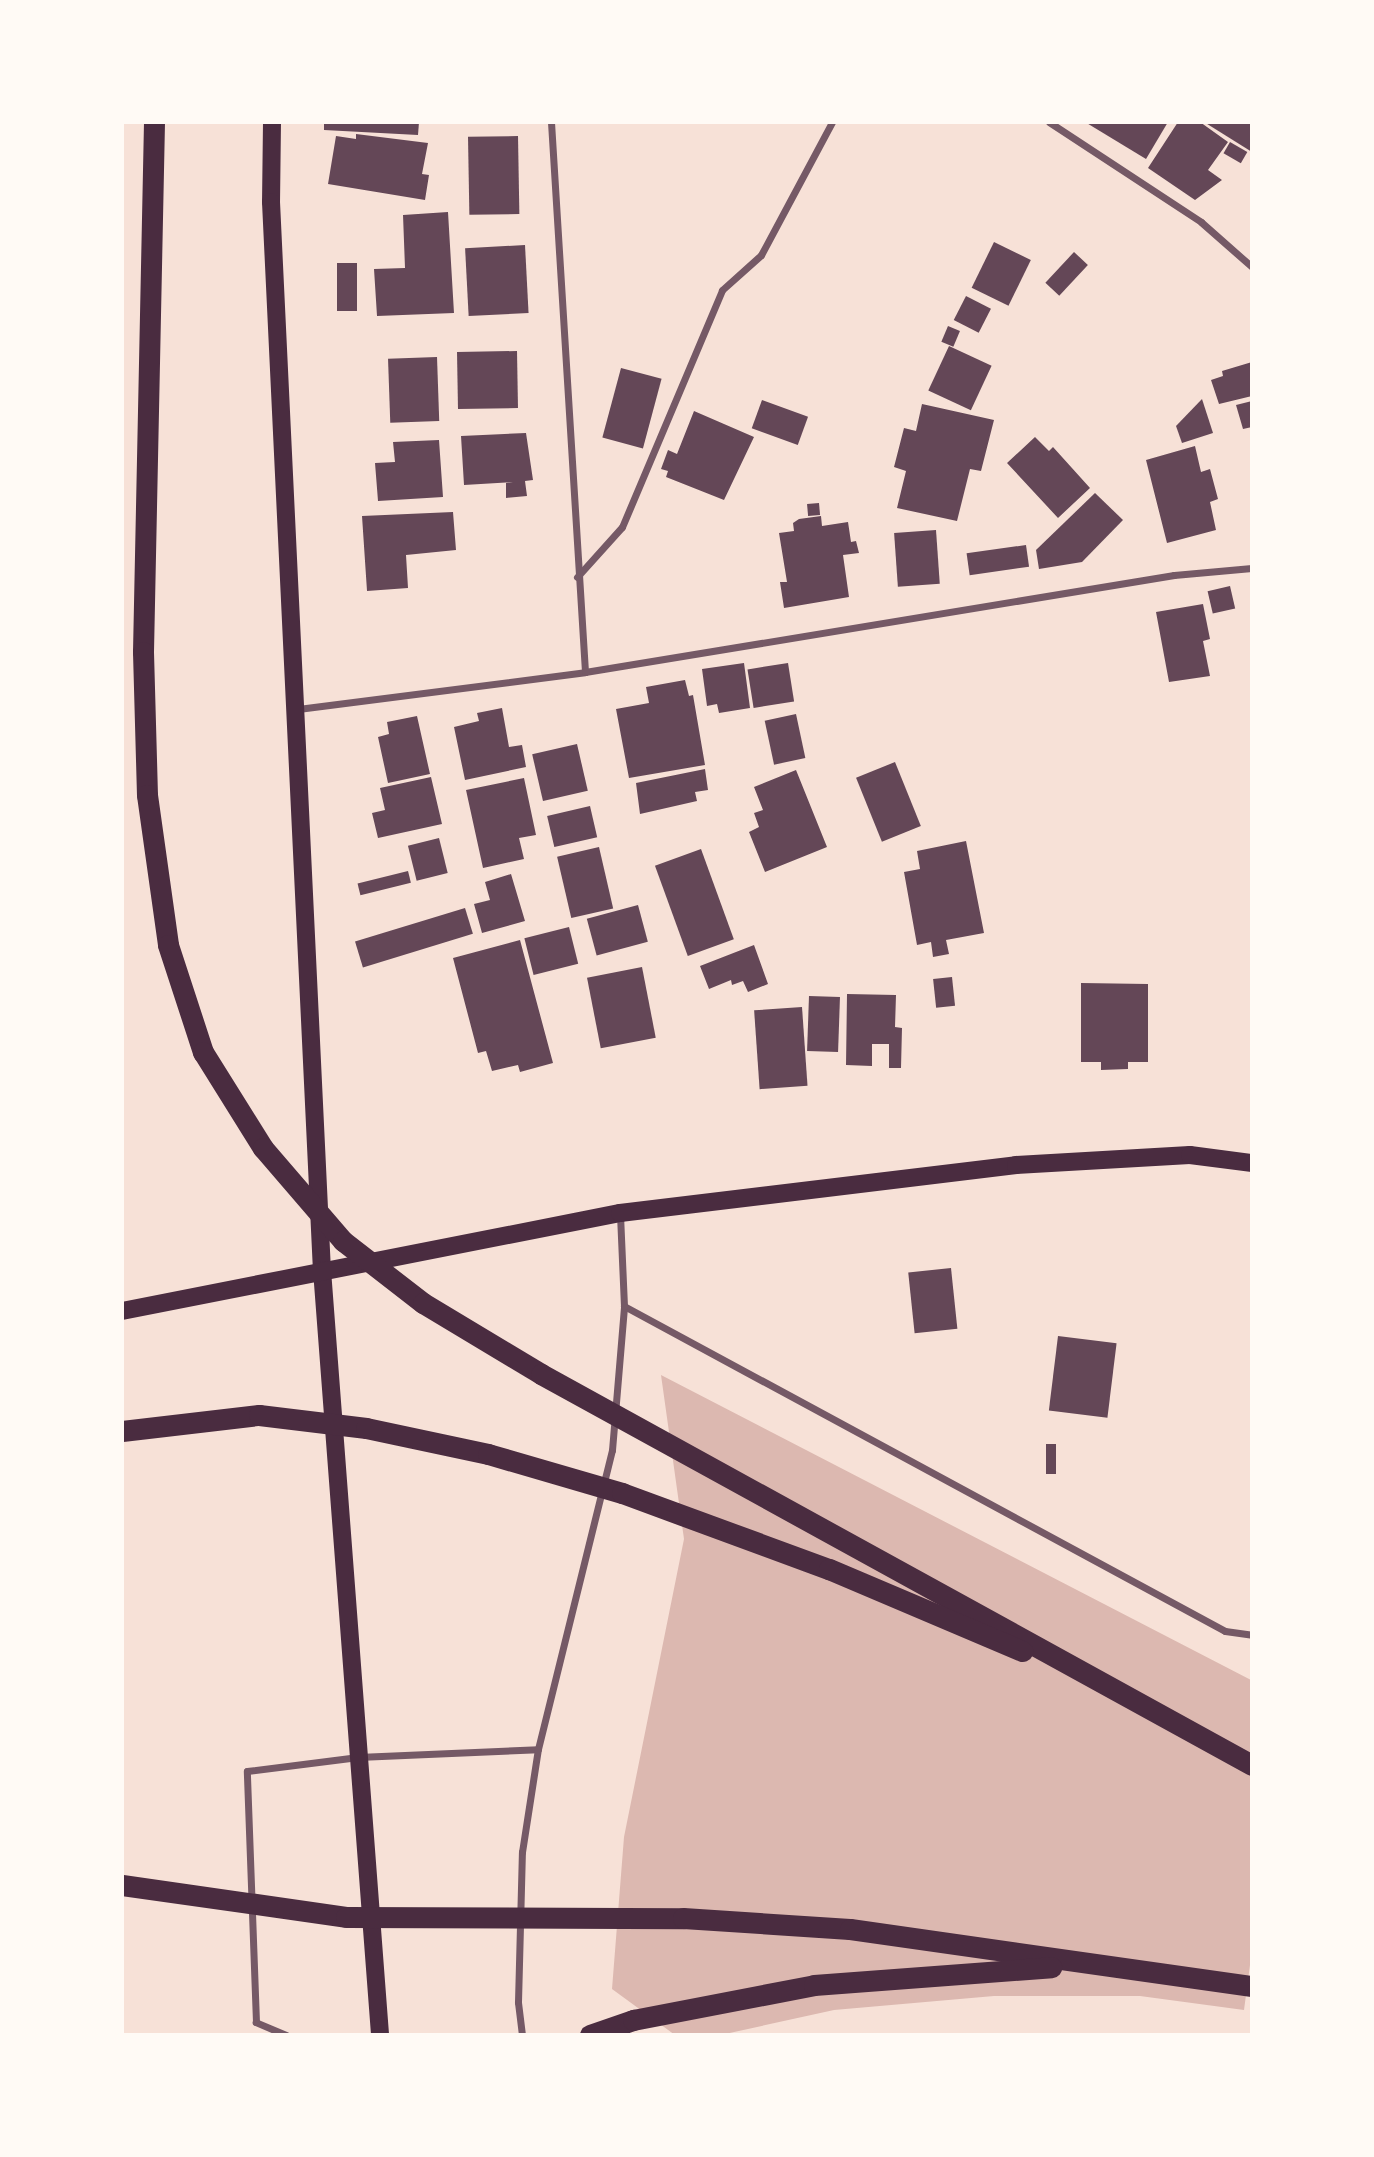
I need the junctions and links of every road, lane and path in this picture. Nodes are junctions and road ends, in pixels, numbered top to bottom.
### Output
1 (154, 122) edge
2 (272, 122) edge
3 (551, 122) edge
4 (832, 122) edge
5 (1049, 122) edge
6 (1251, 267) edge
7 (1251, 568) edge
8 (577, 578) junction
9 (585, 672) junction
10 (298, 709) junction
11 (1251, 1163) edge
12 (620, 1213) junction
13 (322, 1270) junction
14 (624, 1306) junction
15 (122, 1311) edge
16 (122, 1431) edge
17 (1251, 1635) edge
18 (1128, 1696) junction
19 (538, 1749) junction
20 (358, 1757) junction
21 (1251, 1765) edge
22 (122, 1885) edge
23 (1091, 1964) junction
24 (1251, 1986) edge
25 (286, 2035) edge
26 (380, 2035) edge
27 (522, 2035) edge
28 (590, 2035) edge

1 - 18 highway
2 - 10 main road
3 - 8 street
4 - 8 street
5 - 6 street
7 - 9 street
8 - 9 street
9 - 10 street
10 - 13 main road
11 - 12 main road
12 - 13 main road
12 - 14 street
13 - 15 main road
13 - 20 main road
14 - 17 street
14 - 19 street
16 - 18 highway
18 - 21 highway
19 - 20 street
19 - 27 street
20 - 25 street
20 - 26 main road
22 - 23 highway
23 - 24 highway
23 - 28 highway

